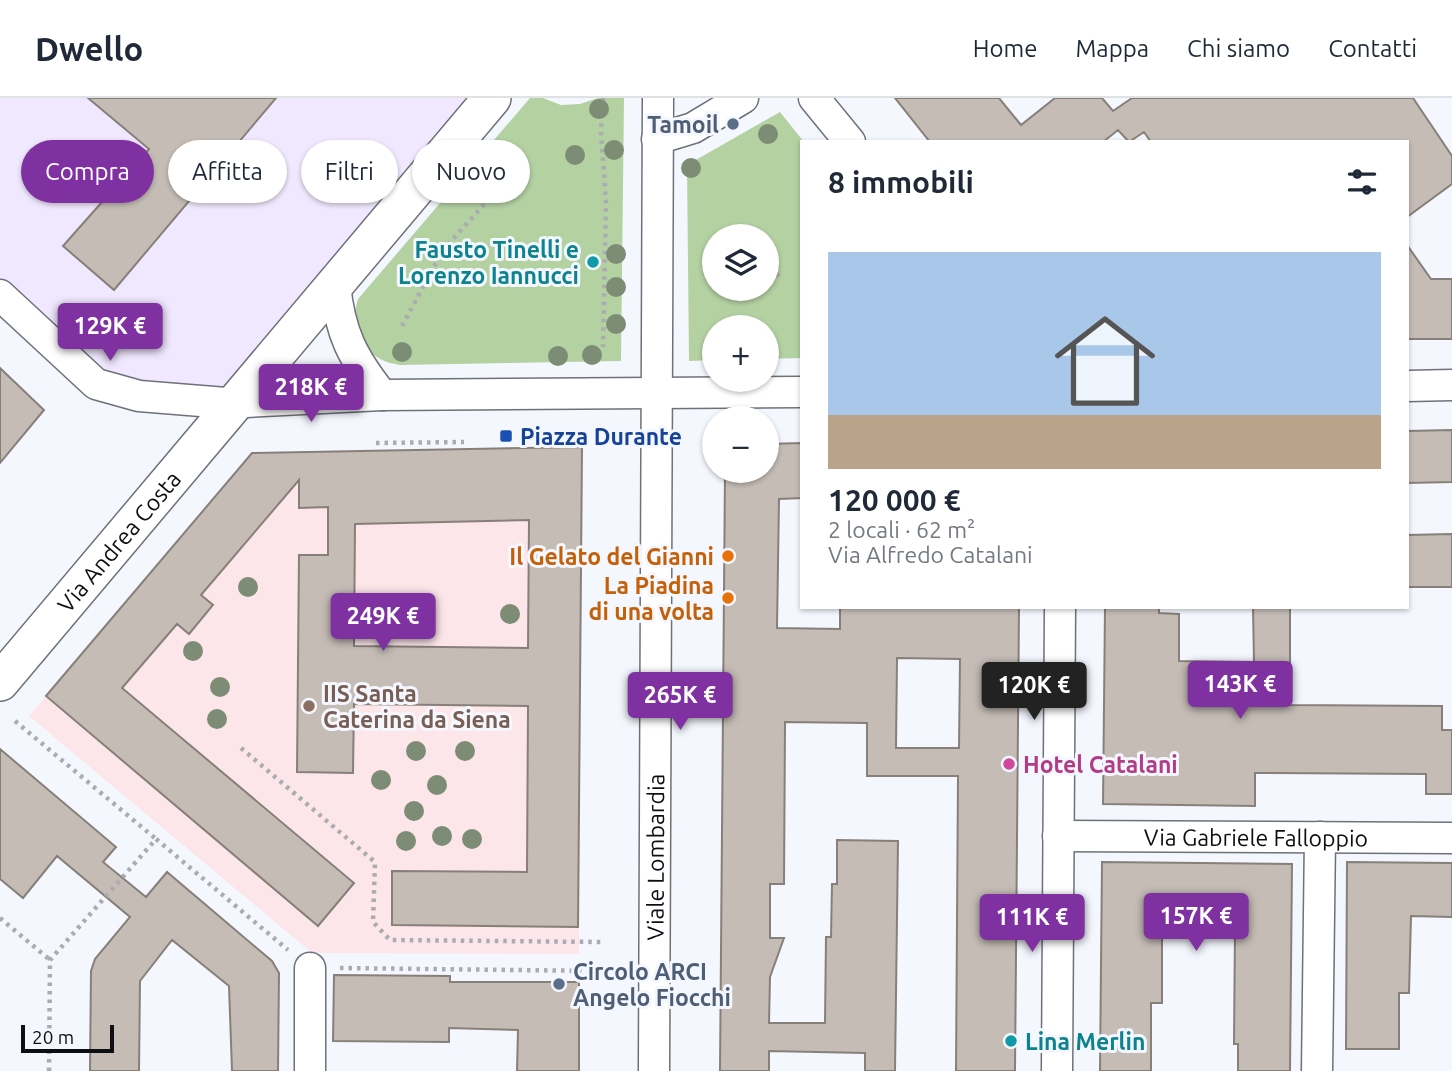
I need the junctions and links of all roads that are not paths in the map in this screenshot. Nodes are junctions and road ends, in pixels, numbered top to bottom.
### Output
1 (492, 98) edge
2 (658, 98) edge
3 (743, 98) edge
4 (814, 98) edge
5 (657, 139) junction
6 (848, 140) edge
7 (335, 285) junction
8 (0, 295) edge
9 (1452, 385) edge
10 (1409, 386) edge
11 (800, 392) edge
12 (656, 393) junction
13 (382, 395) junction
14 (237, 402) junction
15 (1060, 609) edge
16 (0, 682) edge
17 (1058, 836) junction
18 (1320, 837) junction
19 (1452, 838) edge
20 (323, 968) road end
21 (310, 1071) edge
22 (654, 1071) edge
23 (1057, 1071) edge
24 (1317, 1071) edge

1 - 7 main road, Via Andrea Costa
2 - 5 street, Viale Lombardia
3 - 5 street
4 - 6 street
5 - 12 street, Viale Lombardia
7 - 13 street
7 - 14 main road, Via Andrea Costa
8 - 14 street
9 - 10 street
11 - 12 street
12 - 13 street
12 - 22 street, Viale Lombardia
13 - 14 street
14 - 16 main road, Via Andrea Costa
15 - 17 street
17 - 18 street, Via Gabriele Falloppio
17 - 23 street
18 - 19 street, Via Gabriele Falloppio
18 - 24 street
20 - 21 street

